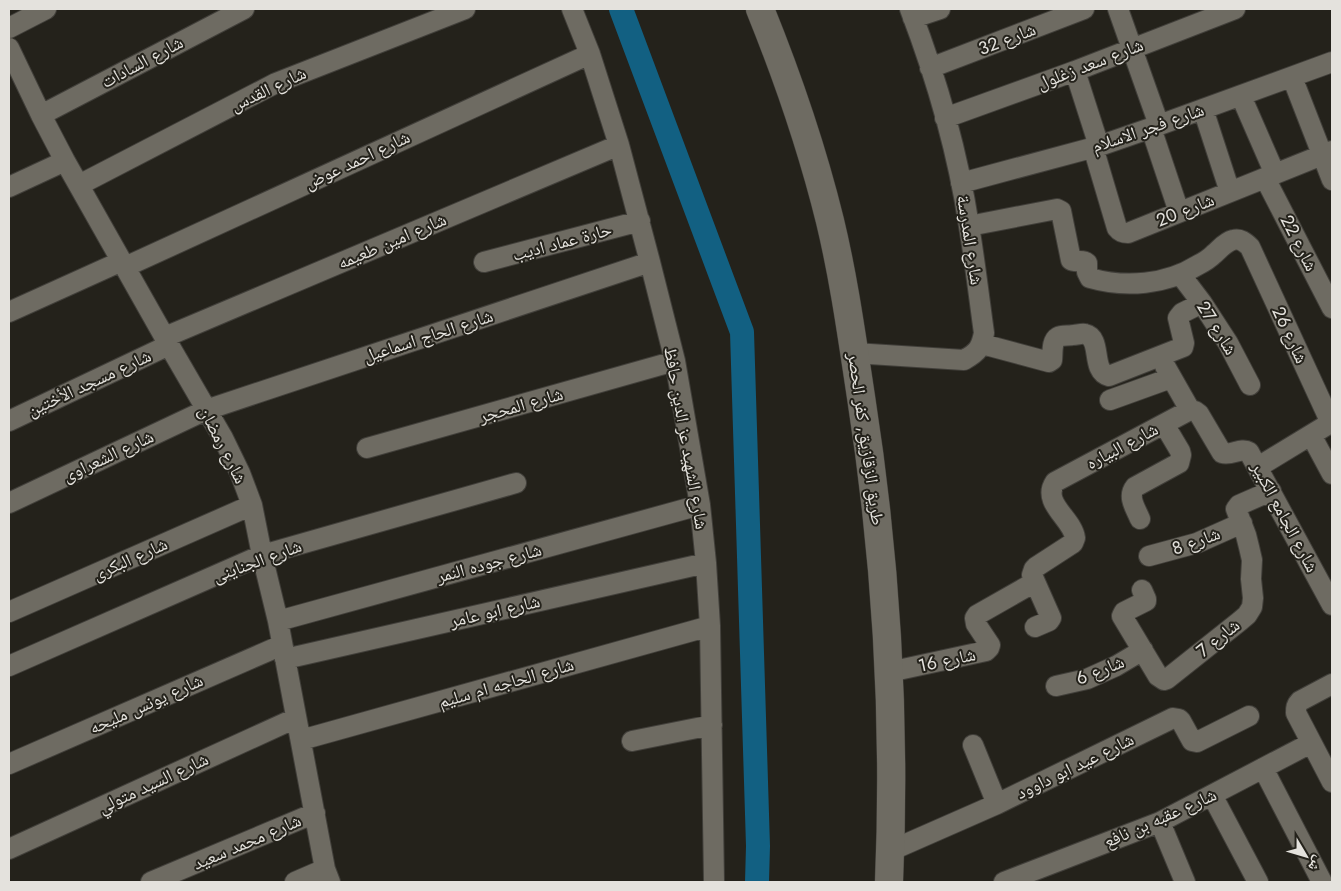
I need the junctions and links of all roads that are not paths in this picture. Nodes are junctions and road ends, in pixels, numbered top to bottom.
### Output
1 (46, 9) edge
2 (244, 9) edge
3 (465, 9) edge
4 (572, 9) edge
5 (760, 9) edge
6 (940, 9) edge
7 (1084, 9) edge
8 (1118, 9) edge
9 (1235, 9) edge
10 (1214, 12) edge
11 (912, 14) edge
12 (9, 28) edge
13 (9, 48) edge
14 (1132, 48) junction
15 (590, 54) junction
16 (1332, 62) edge
17 (930, 68) junction
18 (1075, 71) junction
19 (15, 76) edge
20 (1292, 77) junction
21 (1241, 96) junction
22 (1203, 109) junction
23 (41, 115) junction
24 (945, 118) junction
25 (1155, 127) junction
26 (619, 144) junction
27 (1096, 146) junction
28 (1327, 153) edge
29 (65, 161) junction
30 (1270, 176) junction
31 (1332, 180) edge
32 (961, 183) junction
33 (79, 185) junction
34 (9, 187) edge
35 (1230, 192) junction
36 (1179, 212) junction
37 (640, 221) junction
38 (970, 226) junction
39 (484, 262) dead end
40 (650, 262) junction
41 (123, 264) junction
42 (1180, 274) junction
43 (1202, 303) junction
44 (1332, 308) edge
45 (9, 312) edge
46 (167, 341) junction
47 (982, 344) junction
48 (854, 354) junction
49 (1159, 357) junction
50 (675, 362) junction
51 (1172, 378) junction
52 (1250, 385) dead end
53 (1110, 400) dead end
54 (206, 410) junction
55 (1190, 410) junction
56 (9, 421) edge
57 (1332, 423) edge
58 (1164, 424) junction
59 (1311, 435) junction
60 (367, 448) dead end
61 (1258, 467) junction
62 (1332, 474) edge
63 (516, 483) dead end
64 (1271, 491) junction
65 (9, 503) edge
66 (252, 505) junction
67 (700, 505) junction
68 (1140, 518) dead end
69 (1242, 522) junction
70 (262, 555) junction
71 (1149, 556) dead end
72 (706, 563) junction
73 (1035, 582) junction
74 (1142, 590) dead end
75 (1332, 605) edge
76 (9, 612) edge
77 (278, 621) junction
78 (710, 626) junction
79 (1035, 627) dead end
80 (1143, 650) junction
81 (284, 652) junction
82 (9, 666) edge
83 (889, 672) junction
84 (1332, 684) edge
85 (1056, 686) dead end
86 (1248, 716) dead end
87 (296, 718) junction
88 (712, 725) junction
89 (301, 740) junction
90 (632, 741) dead end
91 (1312, 743) junction
92 (973, 745) dead end
93 (9, 764) edge
94 (1263, 768) junction
95 (1332, 782) edge
96 (1212, 795) junction
97 (998, 804) junction
98 (315, 813) junction
99 (1160, 822) junction
100 (9, 849) edge
101 (890, 851) junction
102 (328, 876) edge
103 (710, 881) edge
104 (151, 882) edge
105 (295, 882) edge
106 (889, 882) edge
107 (1004, 882) edge
108 (1185, 882) edge
109 (1258, 882) edge
110 (1322, 882) edge

1 - 12 street
2 - 23 street, شارع السادات
3 - 33 street, شارع القدس
4 - 15 street, شارع الشهيد عز الدين حافظ
5 - 48 main road, طريق الزقازيق, كفر الحصر
6 - 11 street
7 - 17 street, شارع 32
8 - 14 street
9 - 10 street, شارع سعد زغلول
10 - 14 street, شارع سعد زغلول
11 - 17 street, شارع المدرسة
13 - 19 street, شارع رمضان
14 - 18 street, شارع سعد زغلول
14 - 25 street
15 - 26 street, شارع الشهيد عز الدين حافظ
15 - 41 street, شارع احمد عوض
16 - 20 street, شارع فجر الاسلام
17 - 24 street, شارع المدرسة
18 - 24 street, شارع سعد زغلول
18 - 27 street
19 - 23 street, شارع رمضان
20 - 21 street, شارع فجر الاسلام
20 - 28 street
21 - 22 street, شارع فجر الاسلام
21 - 30 street, شارع 22
22 - 25 street, شارع فجر الاسلام
22 - 35 street
23 - 29 street, شارع رمضان
24 - 32 street, شارع المدرسة
25 - 27 street, شارع فجر الاسلام
25 - 36 street
26 - 37 street, شارع الشهيد عز الدين حافظ
26 - 46 street, شارع امين طعيمه
27 - 32 street, شارع فجر الاسلام
27 - 36 street, شارع 20
28 - 30 street, شارع 20
28 - 31 street
29 - 33 street, شارع رمضان
29 - 34 street
30 - 35 street, شارع 20
30 - 44 street, شارع 22
32 - 38 street, شارع المدرسة
33 - 41 street, شارع رمضان
35 - 36 street, شارع 20
37 - 39 street, حارة عماد اديب
37 - 40 street, شارع الشهيد عز الدين حافظ
38 - 42 street
38 - 47 street, شارع المدرسة
40 - 50 street, شارع الشهيد عز الدين حافظ
40 - 54 street, شارع الحاج اسماعيل
41 - 45 street, شارع احمد عوض
41 - 46 street, شارع رمضان
42 - 43 street, شارع 27
42 - 57 street, شارع 26
43 - 49 street
43 - 52 street, شارع 27
46 - 54 street, شارع رمضان
46 - 56 street, شارع مسجد الأختين
47 - 48 street
47 - 49 street
48 - 83 main road, طريق الزقازيق, كفر الحصر
49 - 51 street
50 - 60 street, شارع المحجر
50 - 67 street, شارع الشهيد عز الدين حافظ
51 - 53 street
51 - 55 street
54 - 65 street, شارع الشعراوى
54 - 66 street, شارع رمضان
55 - 58 street, شارع البياره
55 - 61 street, شارع الجامع الكبير
57 - 59 street
58 - 68 street
58 - 73 street, شارع البياره
59 - 61 street
59 - 62 street
61 - 64 street, شارع الجامع الكبير
63 - 70 street, شارع الجناينى
64 - 69 street, شارع 7
64 - 75 street, شارع الجامع الكبير
66 - 70 street, شارع رمضان
66 - 76 street, شارع البكرى
67 - 72 street, شارع الشهيد عز الدين حافظ
67 - 77 street, شارع جوده النمر
69 - 71 street, شارع 8
69 - 80 street, شارع 7
70 - 77 street, شارع رمضان
70 - 82 street, شارع الجناينى
72 - 78 street, شارع الشهيد عز الدين حافظ
72 - 81 street, شارع ابو عامر
73 - 79 street
73 - 83 street, شارع 16
74 - 80 street, شارع 7
77 - 81 street, شارع رمضان
78 - 88 street, شارع الشهيد عز الدين حافظ
78 - 89 street, شارع الحاجه ام سليم
80 - 85 street, شارع 6
81 - 87 street, شارع رمضان
81 - 93 street, شارع يونس مليحه
83 - 101 main road, طريق الزقازيق, كفر الحصر
84 - 91 street
86 - 97 street, شارع عيد ابو داوود
87 - 89 street, شارع رمضان
87 - 100 street, شارع السيد متولي
88 - 90 street
88 - 103 street, شارع الشهيد عز الدين حافظ
89 - 98 street, شارع رمضان
91 - 94 street, شارع عقبه بن نافع
91 - 95 street
92 - 97 street
94 - 96 street, شارع عقبه بن نافع
94 - 110 street
96 - 99 street, شارع عقبه بن نافع
96 - 109 street
97 - 101 street, شارع عيد ابو داوود
98 - 102 street, شارع رمضان
98 - 104 street, شارع محمد سعيد
99 - 107 street, شارع عقبه بن نافع
99 - 108 street
101 - 106 main road, طريق الزقازيق, كفر الحصر
102 - 105 street

